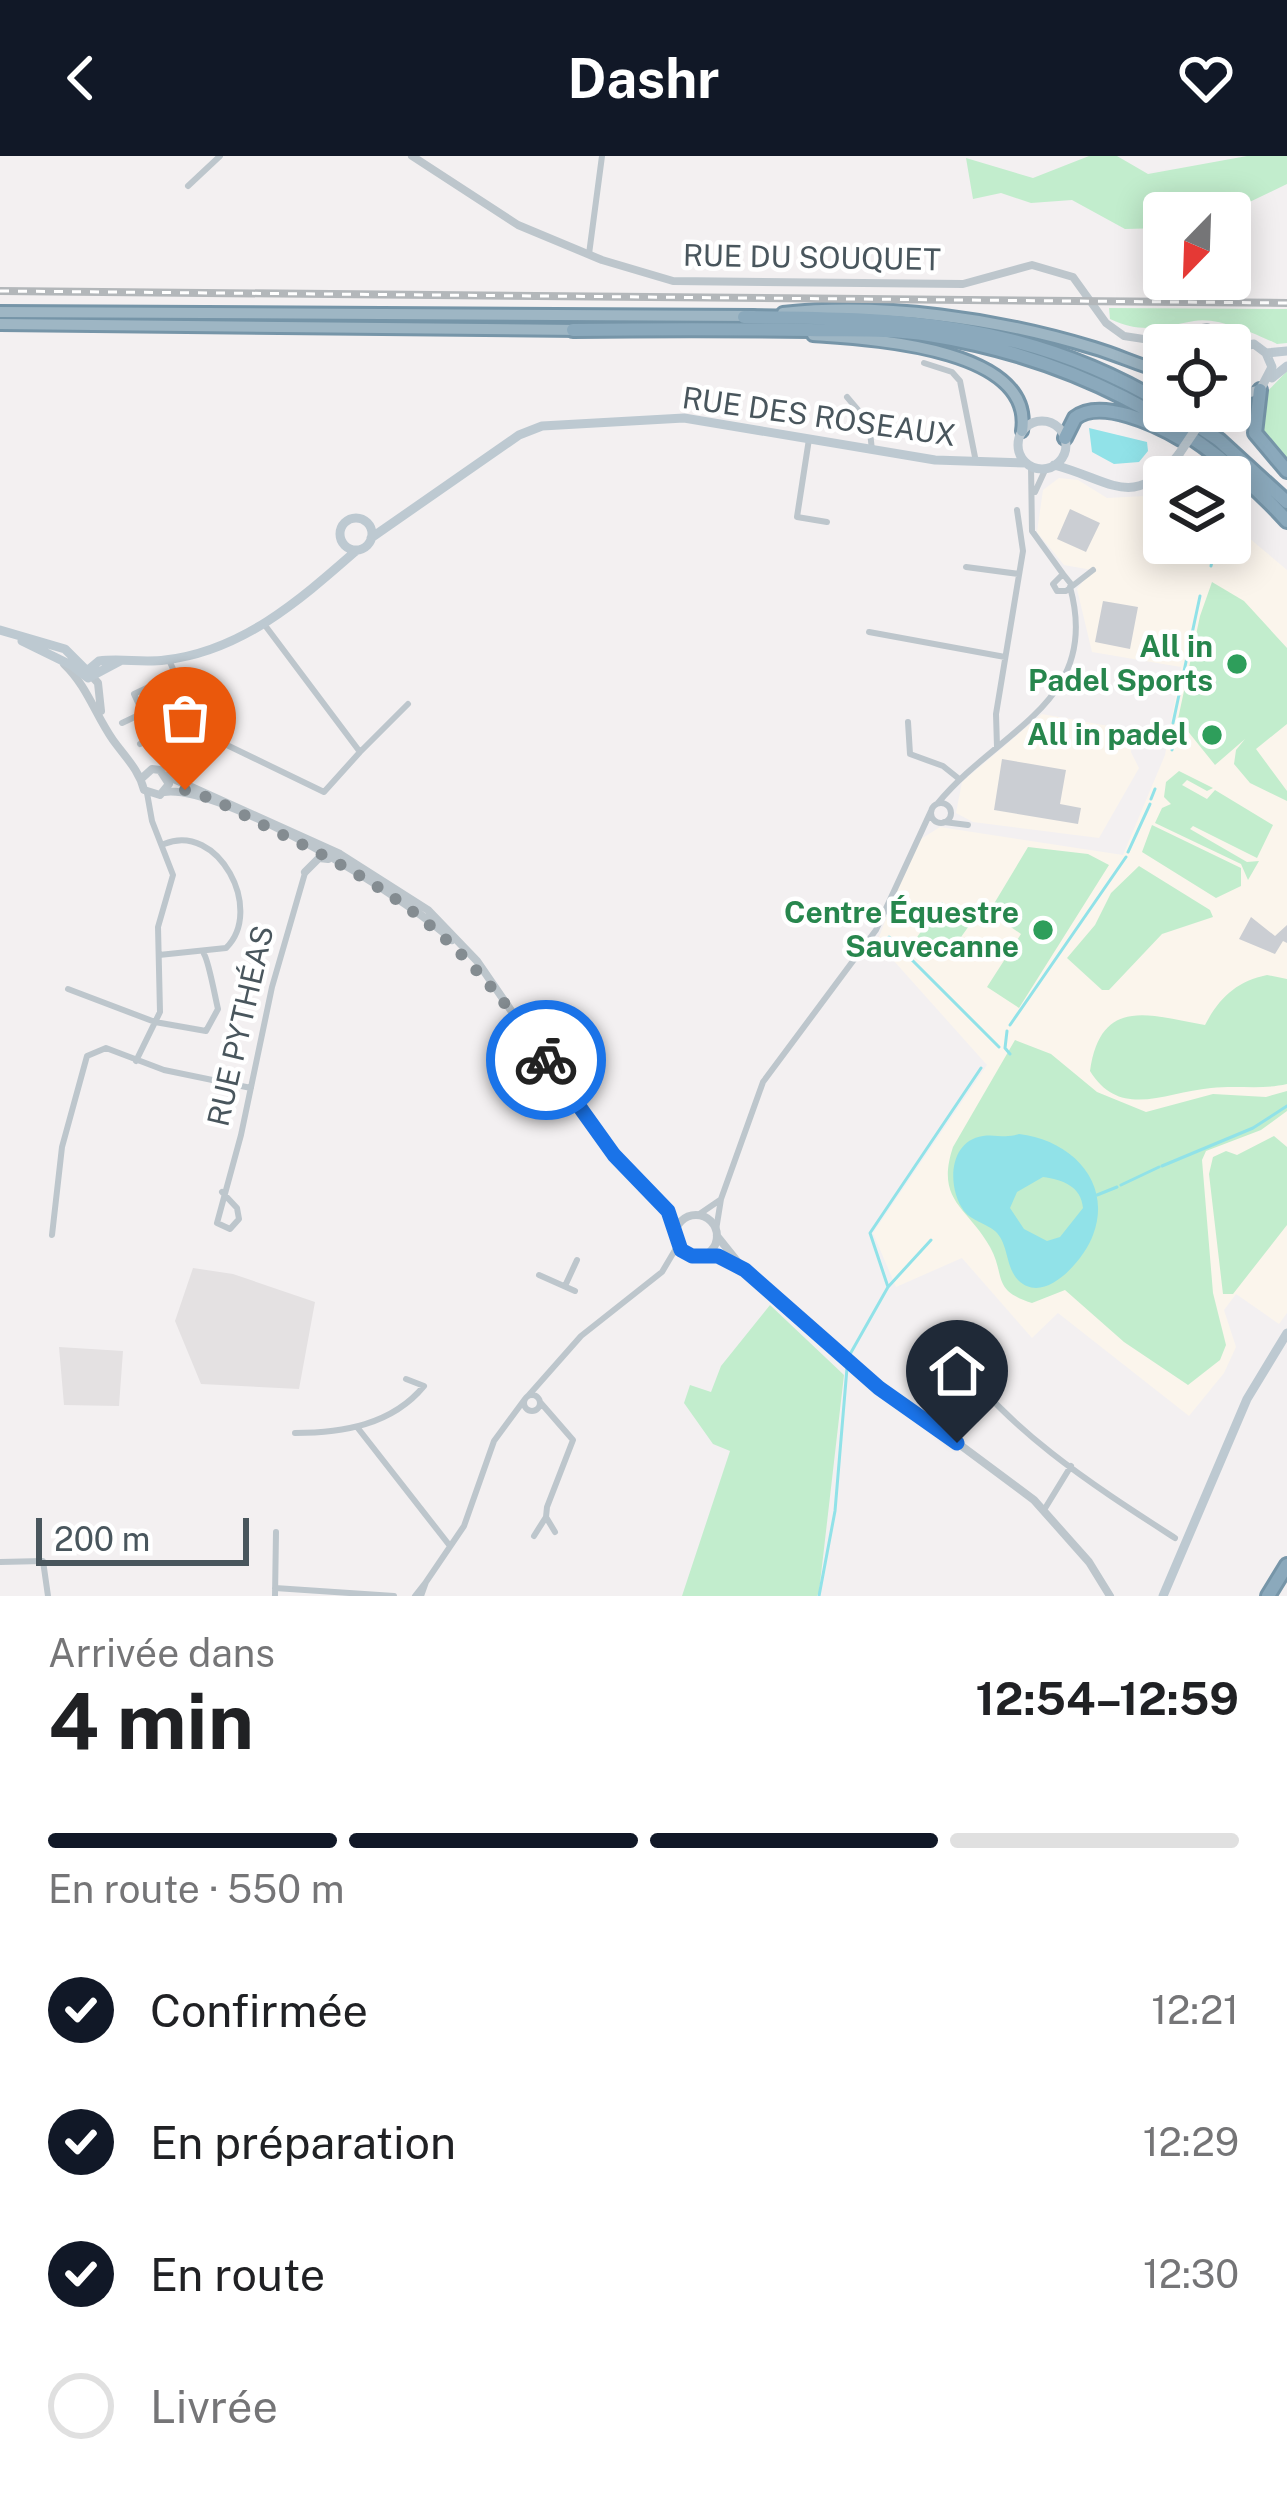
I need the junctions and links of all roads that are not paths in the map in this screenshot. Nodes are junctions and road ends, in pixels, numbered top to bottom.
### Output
1 (220, 156) edge
2 (412, 156) edge
3 (602, 156) edge
4 (188, 186) dead end
5 (589, 254) junction
6 (0, 312) edge
7 (744, 317) junction
8 (0, 324) edge
9 (573, 330) junction
10 (1143, 339) edge
11 (1251, 346) edge
12 (1287, 351) edge
13 (1266, 353) junction
14 (924, 363) dead end
15 (1143, 366) edge
16 (1287, 366) edge
17 (1264, 386) junction
18 (1251, 388) edge
19 (1143, 393) edge
20 (847, 397) dead end
21 (1022, 430) junction
22 (1194, 432) edge
23 (1207, 432) edge
24 (809, 439) junction
25 (1065, 439) junction
26 (1017, 444) junction
27 (872, 450) junction
28 (1064, 454) junction
29 (993, 461) junction
30 (976, 462) junction
31 (1028, 465) junction
32 (1050, 467) junction
33 (1078, 471) junction
34 (1287, 471) edge
35 (1033, 495) junction
36 (1287, 502) edge
37 (1017, 510) dead end
38 (827, 522) dead end
39 (1287, 524) edge
40 (371, 534) junction
41 (352, 548) junction
42 (1044, 552) junction
43 (966, 567) dead end
44 (1019, 574) junction
45 (1064, 574) junction
46 (1054, 579) junction
47 (1068, 588) junction
48 (264, 624) junction
49 (0, 631) edge
50 (869, 632) dead end
51 (1005, 657) junction
52 (169, 660) junction
53 (62, 663) junction
54 (88, 675) junction
55 (85, 689) junction
56 (408, 704) dead end
57 (143, 713) junction
58 (194, 717) junction
59 (908, 722) dead end
60 (122, 723) dead end
61 (104, 724) junction
62 (171, 728) junction
63 (154, 737) junction
64 (140, 744) dead end
65 (997, 747) junction
66 (122, 751) junction
67 (360, 752) junction
68 (199, 756) dead end
69 (152, 769) junction
70 (190, 772) dead end
71 (167, 776) junction
72 (142, 778) junction
73 (956, 781) junction
74 (147, 794) junction
75 (162, 794) junction
76 (938, 803) junction
77 (950, 809) junction
78 (931, 811) junction
79 (152, 821) junction
80 (942, 822) junction
81 (917, 833) junction
82 (298, 842) junction
83 (164, 844) junction
84 (314, 850) junction
85 (337, 857) junction
86 (305, 858) junction
87 (305, 872) junction
88 (204, 954) junction
89 (159, 955) junction
90 (68, 989) dead end
91 (155, 1022) junction
92 (136, 1061) junction
93 (251, 1088) junction
94 (222, 1192) junction
95 (722, 1199) junction
96 (660, 1200) junction
97 (698, 1215) junction
98 (676, 1232) junction
99 (717, 1233) junction
100 (52, 1235) dead end
101 (678, 1245) junction
102 (708, 1253) junction
103 (686, 1254) junction
104 (578, 1260) dead end
105 (672, 1261) junction
106 (745, 1270) junction
107 (539, 1275) dead end
108 (565, 1286) junction
109 (575, 1291) dead end
110 (1287, 1333) edge
111 (952, 1351) dead end
112 (406, 1378) dead end
113 (540, 1381) junction
114 (527, 1398) junction
115 (536, 1405) junction
116 (513, 1414) junction
117 (357, 1427) junction
118 (295, 1433) dead end
119 (1071, 1466) junction
120 (1044, 1510) junction
121 (546, 1517) junction
122 (276, 1532) dead end
123 (555, 1532) dead end
124 (535, 1536) dead end
125 (1175, 1538) dead end
126 (450, 1546) junction
127 (0, 1562) edge
128 (1285, 1568) edge
129 (275, 1592) edge
130 (48, 1596) edge
131 (394, 1596) edge
132 (418, 1596) edge
133 (1110, 1596) edge
134 (1159, 1596) edge
135 (1268, 1596) edge

1 - 4 street
2 - 5 street, RUE DU SOUQUET
3 - 5 street
5 - 10 street, RUE DU SOUQUET
6 - 7 highway
7 - 15 highway
7 - 19 highway
8 - 9 highway
9 - 21 highway
9 - 39 highway
11 - 13 main road
12 - 13 main road
13 - 17 main road
14 - 30 street
16 - 17 main road
17 - 18 main road
17 - 34 highway
20 - 27 street
21 - 25 main road
21 - 26 main road
22 - 33 main road, bridge
23 - 36 highway
24 - 27 main road, RUE DES ROSEAUX
24 - 38 street
24 - 40 main road, RUE DES ROSEAUX
25 - 28 main road
25 - 39 highway
26 - 29 main road
26 - 31 main road
27 - 30 main road, RUE DES ROSEAUX
28 - 32 main road
28 - 33 main road
29 - 30 main road, RUE DES ROSEAUX
29 - 31 main road, RUE DES ROSEAUX
31 - 32 main road
31 - 35 street
32 - 33 main road
32 - 35 street
35 - 42 street
37 - 44 street
40 - 41 main road, RUE DES ROSEAUX
40 - 41 main road, RUE DES ROSEAUX
41 - 48 main road
42 - 45 street
42 - 46 street
43 - 44 street
44 - 51 street
45 - 46 street
45 - 47 street
45 - 47 street
46 - 47 street
47 - 65 street
48 - 52 main road
48 - 67 street
49 - 53 main road
49 - 54 main road
50 - 51 street
51 - 65 street
52 - 54 main road
52 - 58 street
53 - 54 main road
53 - 55 street
54 - 55 street
54 - 61 street
55 - 61 street
56 - 67 street
57 - 60 street
57 - 62 street
57 - 63 street
58 - 62 street
58 - 67 street
59 - 73 street
61 - 66 street
62 - 63 street
62 - 68 street
63 - 64 street
63 - 70 street
65 - 73 street
66 - 69 street
66 - 72 street
69 - 71 street
69 - 72 street
71 - 75 street
71 - 85 street
72 - 74 street
73 - 76 street
73 - 77 street
74 - 75 street
74 - 79 street
75 - 79 street
75 - 82 street
76 - 77 street
76 - 78 street
77 - 80 street
77 - 80 street
78 - 80 street
78 - 81 street
79 - 83 street
80 - 81 street
81 - 95 street
82 - 84 street
82 - 86 street
83 - 88 street
83 - 89 street
84 - 85 street
84 - 86 street
85 - 87 street
85 - 96 street
86 - 87 street
87 - 93 street, RUE PYTHÉAS
88 - 89 street
88 - 91 street
89 - 91 street
90 - 91 street
91 - 92 street
92 - 93 street
92 - 100 street
93 - 94 street, RUE PYTHÉAS
94 - 94 street, RUE PYTHÉAS
95 - 97 street
95 - 99 street
96 - 97 street
96 - 98 street
97 - 98 street
97 - 99 street
98 - 101 street
99 - 102 street
99 - 106 street
101 - 103 street
101 - 105 street
102 - 103 street
102 - 106 street
103 - 105 street
104 - 108 street
105 - 113 street
106 - 120 street
107 - 108 street
108 - 109 street
110 - 134 main road
111 - 119 street
112 - 117 street
113 - 114 street
113 - 115 street
114 - 115 street
114 - 115 street
114 - 116 street
115 - 116 street
115 - 121 street
116 - 126 street
117 - 118 street
117 - 126 street
119 - 120 street
119 - 125 street
120 - 133 street
121 - 123 street
121 - 124 street
122 - 129 street
126 - 132 street
127 - 130 street
128 - 135 highway
129 - 131 street

